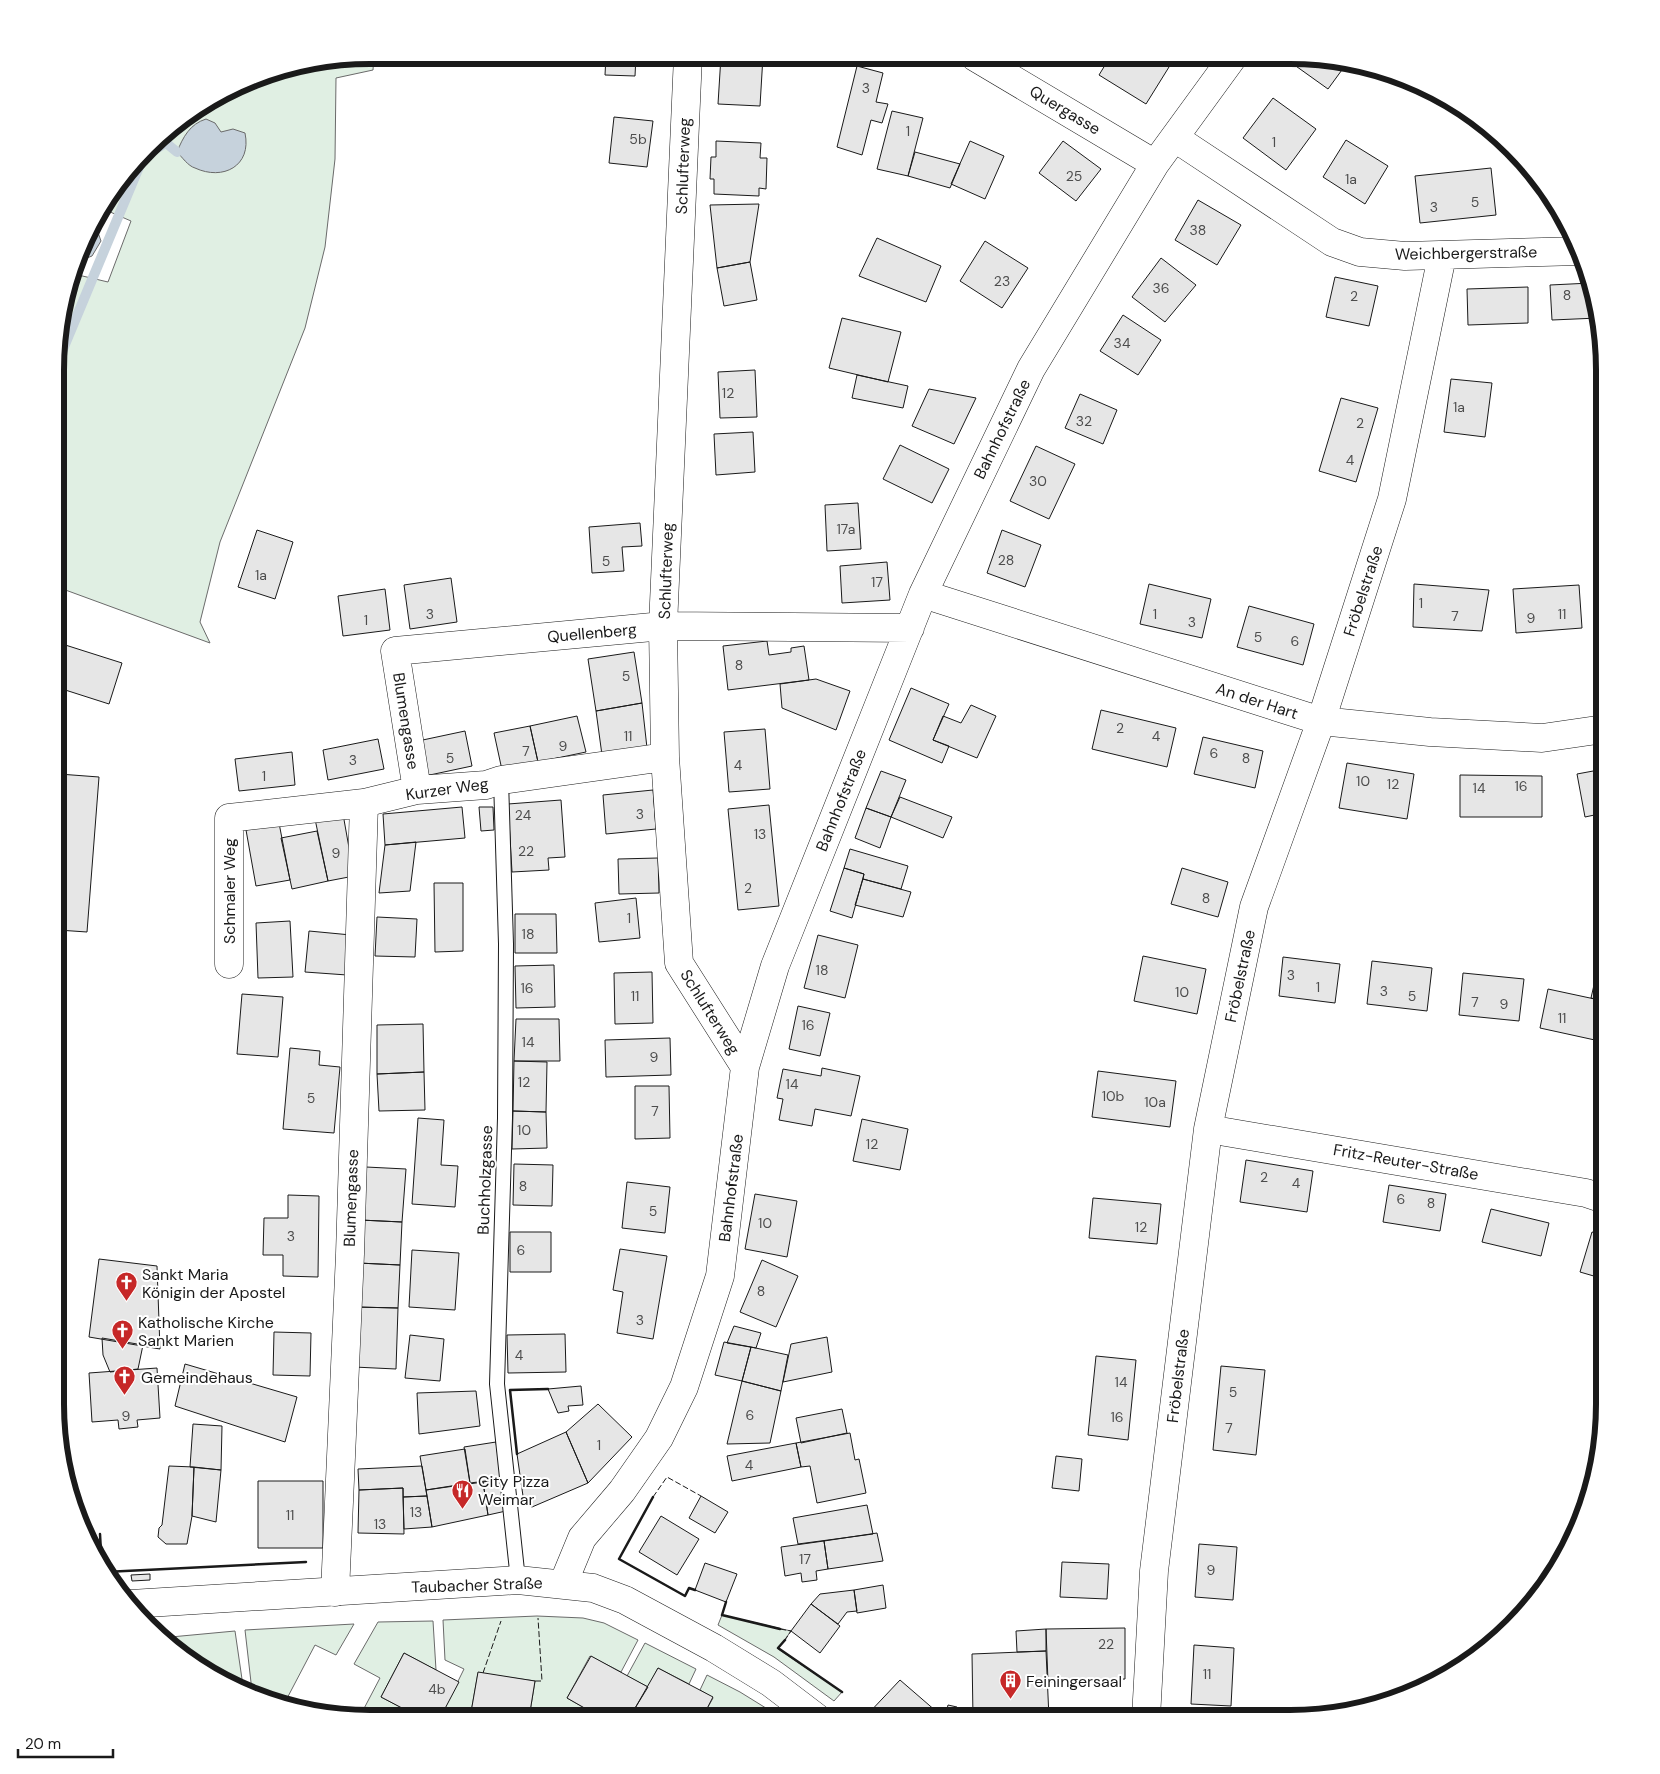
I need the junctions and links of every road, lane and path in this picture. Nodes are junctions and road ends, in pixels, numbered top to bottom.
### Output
1 (688, 64) edge
2 (987, 64) edge
3 (1228, 64) edge
4 (1175, 138) junction
5 (1155, 164) junction
6 (1572, 251) edge
7 (1442, 256) junction
8 (923, 594) junction
9 (663, 626) junction
10 (910, 628) junction
11 (395, 651) joint
12 (1321, 721) junction
13 (1596, 730) edge
14 (665, 757) junction
15 (501, 780) junction
16 (417, 790) junction
17 (364, 803) junction
18 (229, 818) joint
19 (229, 964) dead end
20 (745, 1067) junction
21 (1208, 1129) junction
22 (1596, 1196) edge
23 (518, 1580) junction
24 (564, 1584) junction
25 (335, 1592) junction
26 (138, 1604) edge
27 (806, 1710) edge
28 (1146, 1710) edge

1 - 9 street, Schlufterweg
2 - 5 street, Quergasse
3 - 4 street, Bahnhofstraße
4 - 5 street, Bahnhofstraße
4 - 7 street, Weichbergerstraße
5 - 8 street, Bahnhofstraße
6 - 7 street, Weichbergerstraße
7 - 12 street, Fröbelstraße
8 - 10 street, Bahnhofstraße
8 - 12 street, An der Hart
9 - 10 street, Quellenberg
9 - 11 street, Quellenberg
9 - 14 street, Schlufterweg
10 - 20 street, Bahnhofstraße
11 - 16 street, Blumengasse
12 - 13 street, An der Hart
12 - 21 street, Fröbelstraße
14 - 15 street, Kurzer Weg
14 - 20 street, Schlufterweg
15 - 16 street, Kurzer Weg
15 - 23 lane, Buchholzgasse
16 - 17 street, Kurzer Weg
17 - 18 street, Kurzer Weg
17 - 25 street, Blumengasse
18 - 19 street, Schmaler Weg
20 - 24 street, Bahnhofstraße
21 - 22 street, Fritz-Reuter-Straße
21 - 28 street, Fröbelstraße
23 - 24 street, Taubacher Straße
23 - 25 street, Taubacher Straße
24 - 27 street, Taubacher Straße
25 - 26 street, Taubacher Straße

